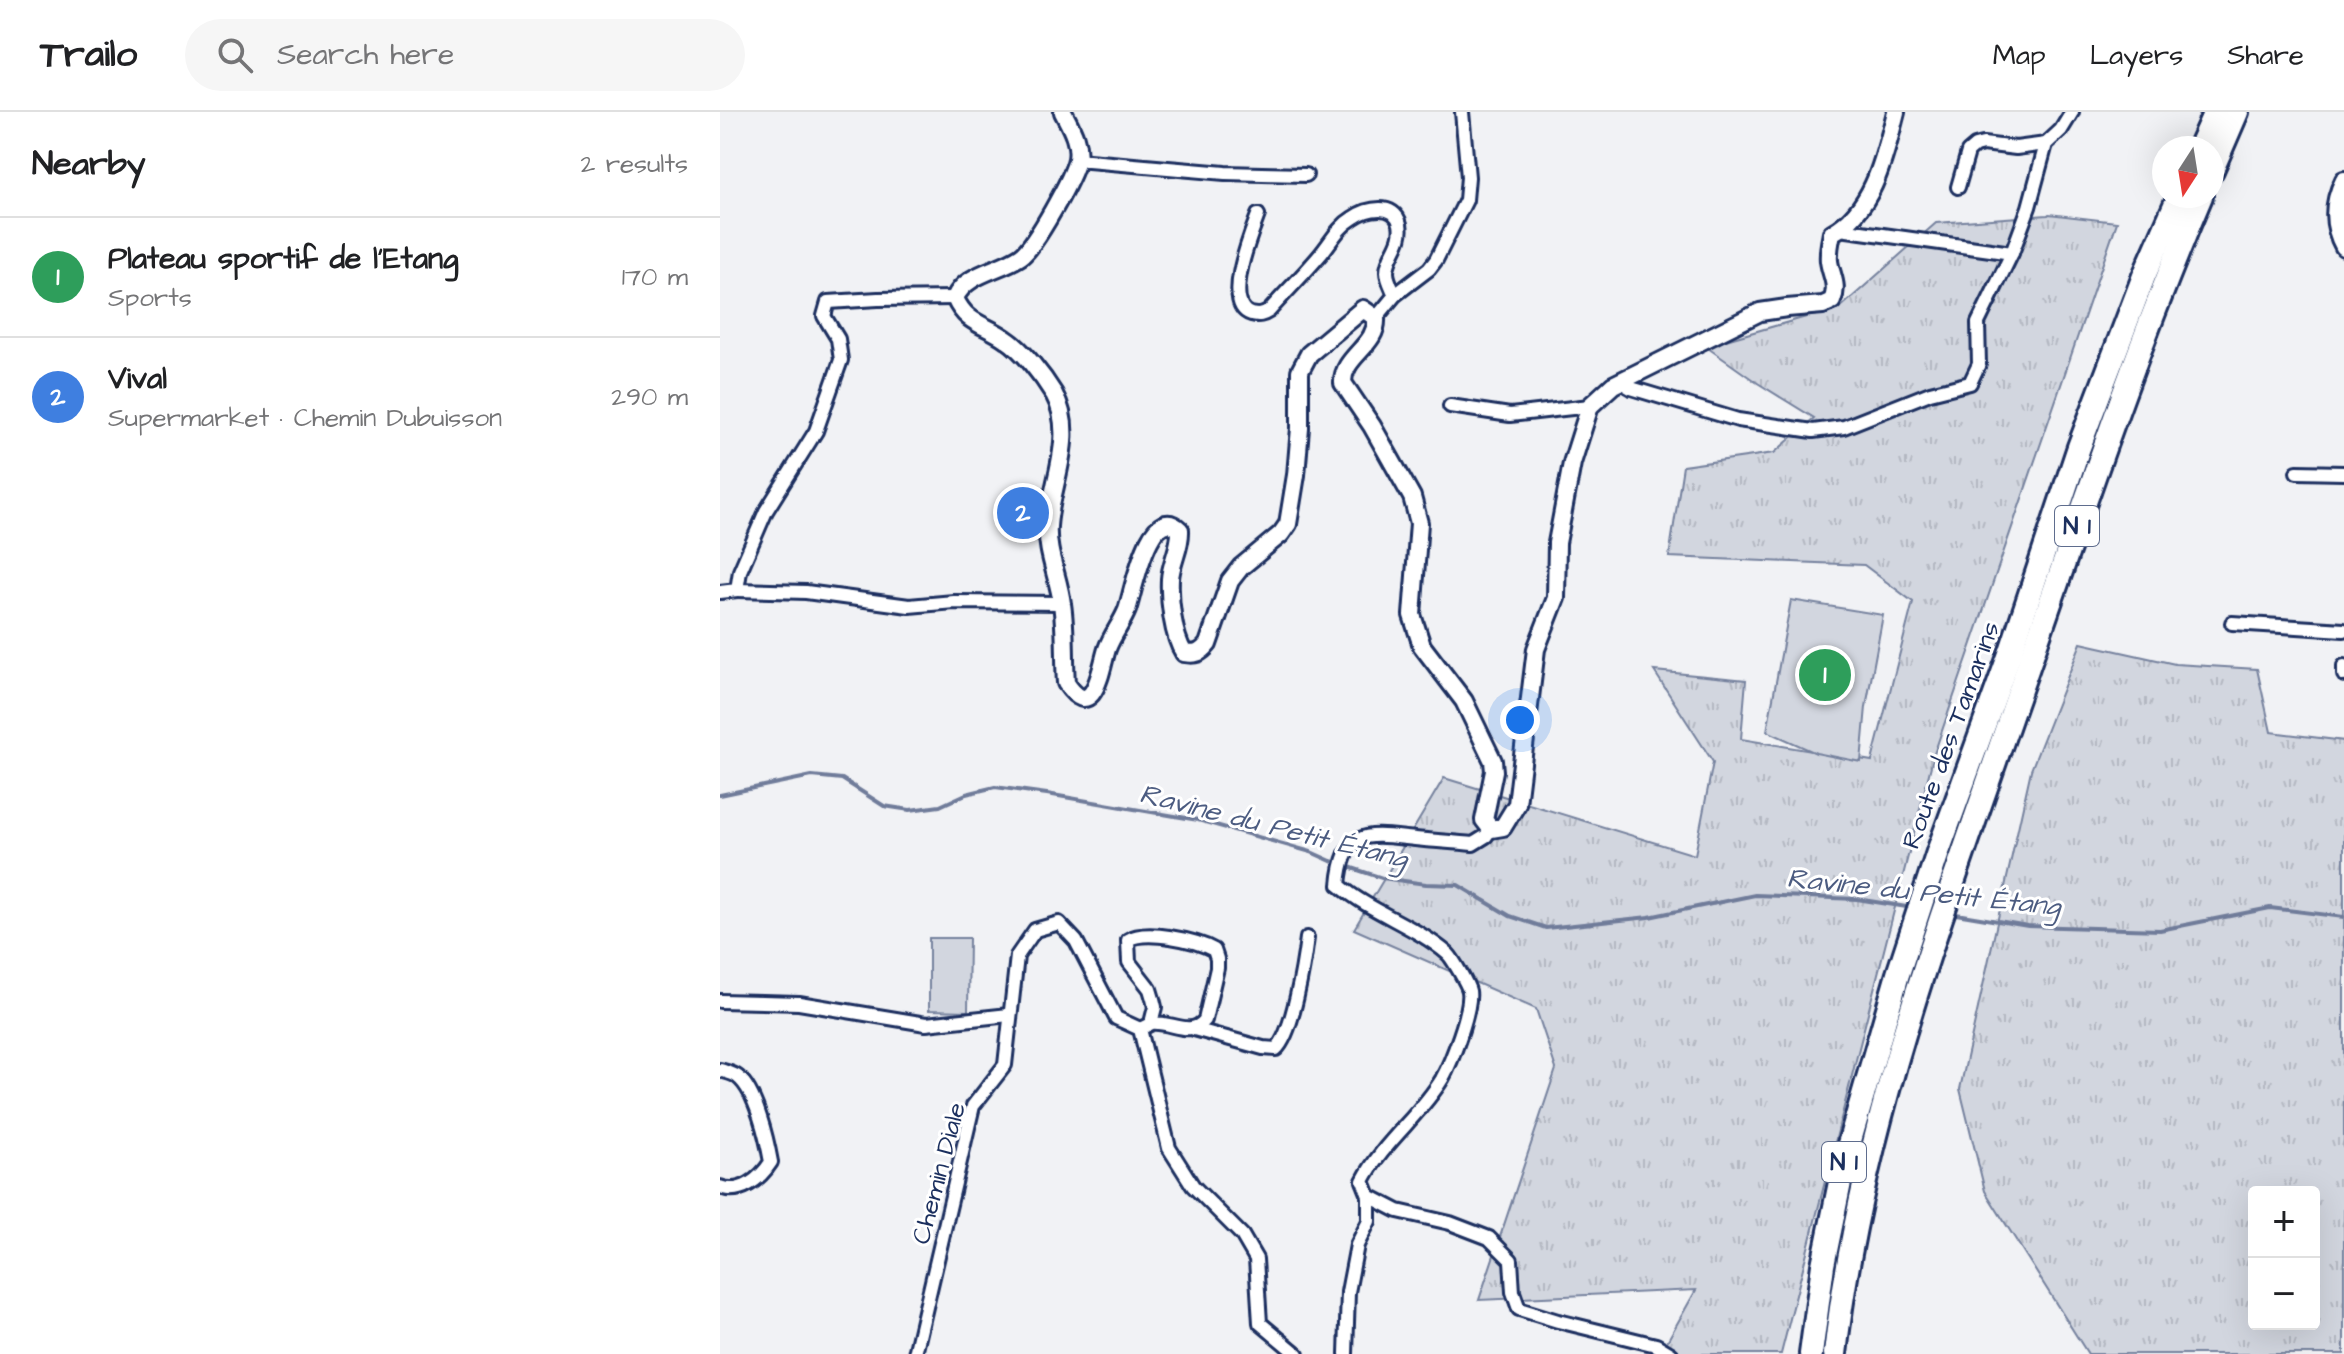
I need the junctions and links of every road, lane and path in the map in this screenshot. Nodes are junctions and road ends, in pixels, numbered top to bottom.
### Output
1 (1063, 112) edge
2 (1462, 112) edge
3 (1896, 112) edge
4 (2072, 112) edge
5 (2215, 112) edge
6 (2237, 112) edge
7 (2204, 136) edge
8 (2224, 142) edge
9 (2046, 144) junction
10 (1077, 160) junction
11 (1306, 175) dead end
12 (2344, 180) edge
13 (1958, 187) dead end
14 (2174, 208) edge
15 (2196, 208) edge
16 (1258, 215) dead end
17 (1840, 229) junction
18 (2344, 247) edge
19 (2012, 253) junction
20 (1395, 295) junction
21 (955, 298) junction
22 (1376, 318) junction
23 (1619, 381) junction
24 (1450, 406) dead end
25 (1590, 406) junction
26 (2297, 472) dead end
27 (2344, 473) edge
28 (737, 590) junction
29 (720, 592) edge
30 (1062, 603) junction
31 (2232, 623) dead end
32 (2344, 630) edge
33 (2344, 666) edge
34 (2344, 675) edge
35 (1491, 829) junction
36 (1307, 938) dead end
37 (720, 1001) edge
38 (1009, 1015) junction
39 (1145, 1026) junction
40 (1194, 1029) junction
41 (720, 1070) edge
42 (720, 1187) edge
43 (1369, 1196) junction
44 (915, 1354) edge
45 (1297, 1354) edge
46 (1346, 1354) edge
47 (1671, 1354) edge
48 (1811, 1354) edge
49 (1835, 1354) edge

1 - 10 main road
2 - 20 street
3 - 17 main road
4 - 9 street
5 - 7 highway
6 - 8 highway
9 - 13 street
9 - 19 street
10 - 11 street
10 - 21 main road
12 - 18 main road
14 - 48 highway, Route des Tamarins / N 1
15 - 49 highway, Route des Tamarins / N 1
16 - 20 street
17 - 19 street
17 - 23 main road
19 - 23 street
20 - 22 street
21 - 28 street
21 - 30 main road
22 - 30 main road
22 - 35 main road
23 - 25 main road
24 - 25 street
25 - 35 main road
26 - 27 street
28 - 29 street
28 - 30 street
31 - 32 street
33 - 34 street
35 - 43 street
36 - 40 street
37 - 38 street
38 - 39 street, Chemin Diale
38 - 44 street, Chemin Diale
39 - 40 street
39 - 40 street
39 - 45 street
41 - 42 street
43 - 46 street
43 - 47 street

